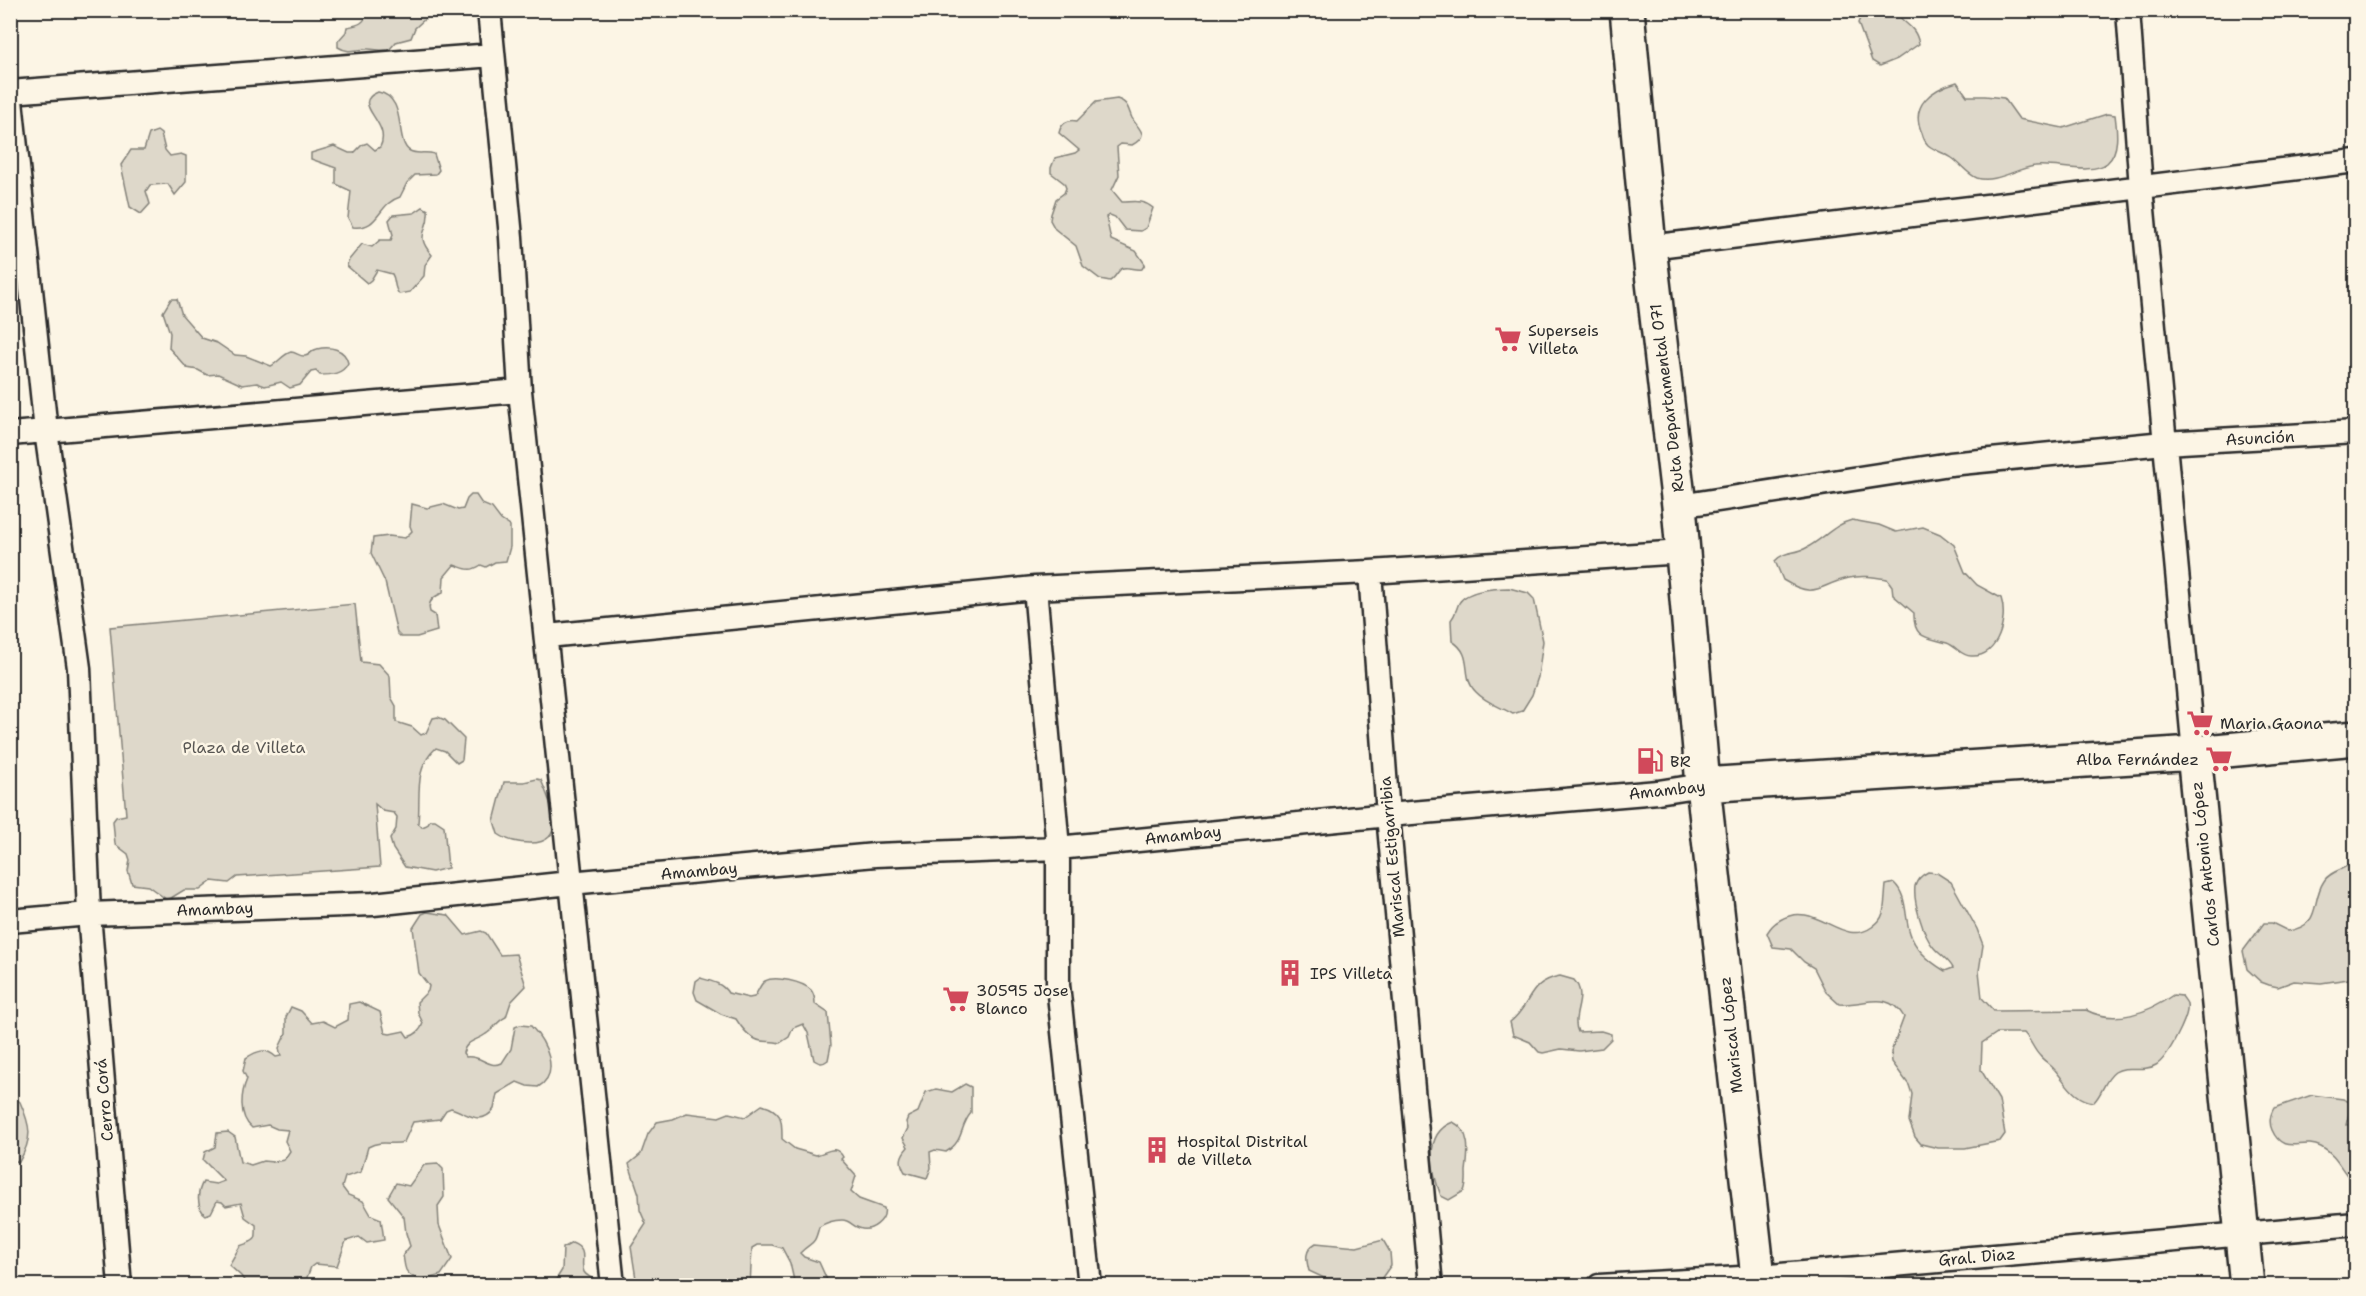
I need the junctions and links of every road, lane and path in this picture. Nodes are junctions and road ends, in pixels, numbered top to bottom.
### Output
1 (489, 10) edge
2 (1627, 10) edge
3 (2128, 10) edge
4 (493, 56) junction
5 (11, 92) edge
6 (2355, 161) edge
7 (2141, 188) junction
8 (1649, 247) junction
9 (520, 391) junction
10 (46, 431) junction
11 (2355, 432) edge
12 (10, 434) edge
13 (2164, 443) junction
14 (1679, 506) junction
15 (1683, 552) junction
16 (1370, 572) junction
17 (1035, 588) junction
18 (547, 636) junction
19 (2355, 738) edge
20 (2194, 753) junction
21 (1703, 785) junction
22 (1388, 815) junction
23 (1058, 848) junction
24 (570, 883) junction
25 (89, 914) junction
26 (10, 921) edge
27 (2355, 1224) edge
28 (2242, 1234) junction
29 (1759, 1281) edge
30 (120, 1286) edge
31 (613, 1286) edge
32 (1090, 1286) edge
33 (1431, 1286) edge
34 (1599, 1286) edge
35 (2247, 1286) edge

1 - 4 street
2 - 8 main road, Ruta Departamental 071
3 - 7 street, Carlos Antonio López
4 - 5 street
4 - 9 street
5 - 10 street, Cerro Corá
6 - 7 street
7 - 8 street
7 - 13 street, Carlos Antonio López
8 - 14 main road, Ruta Departamental 071
9 - 10 street
9 - 18 street
10 - 12 street
10 - 25 street, Cerro Corá
11 - 13 street, Asunción
13 - 14 street, Asunción
13 - 20 street, Carlos Antonio López
14 - 15 main road, Ruta Departamental 071
15 - 16 street
15 - 21 main road, Ruta Departamental 071
16 - 17 street
16 - 22 street, Mariscal Estigarribia
17 - 18 street
17 - 23 street
18 - 24 street
19 - 20 main road, Amambay
20 - 21 main road, Amambay
20 - 28 main road, Carlos Antonio López
21 - 22 street, Amambay
21 - 29 main road, Mariscal López
22 - 23 street, Amambay
22 - 33 street, Mariscal Estigarribia
23 - 24 street, Amambay
23 - 32 street
24 - 25 street, Amambay
24 - 31 street
25 - 26 street, Amambay
25 - 30 street, Cerro Corá
27 - 28 street, Gral. Diaz
28 - 29 street, Gral. Diaz
28 - 35 main road, Carlos Antonio López
29 - 34 street, Gral. Diaz

